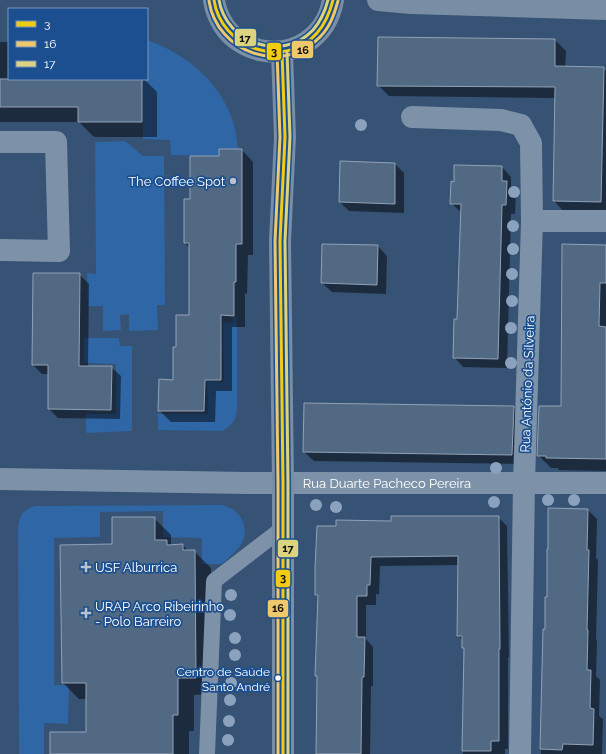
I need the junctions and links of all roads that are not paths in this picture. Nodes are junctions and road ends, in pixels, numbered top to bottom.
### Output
1 (214, 0) edge
2 (333, 0) edge
3 (378, 0) edge
4 (416, 2) edge
5 (606, 9) edge
6 (282, 52) junction
7 (412, 117) dead end
8 (0, 142) edge
9 (532, 221) junction
10 (606, 222) edge
11 (0, 250) edge
12 (0, 479) edge
13 (283, 483) junction
14 (524, 483) junction
15 (606, 483) edge
16 (283, 528) junction
17 (207, 754) edge
18 (283, 754) edge
19 (520, 754) edge

1 - 6 street
2 - 6 street
3 - 4 street
4 - 5 street
6 - 13 street
7 - 9 street, Rua António da Silveira
8 - 11 street
9 - 10 street
9 - 14 street, Rua António da Silveira
12 - 13 street, Rua Duarte Pacheco Pereira
13 - 14 street, Rua Duarte Pacheco Pereira
13 - 16 street
14 - 15 street, Rua Duarte Pacheco Pereira
14 - 19 street, Rua António da Silveira
16 - 17 lane
16 - 18 street

